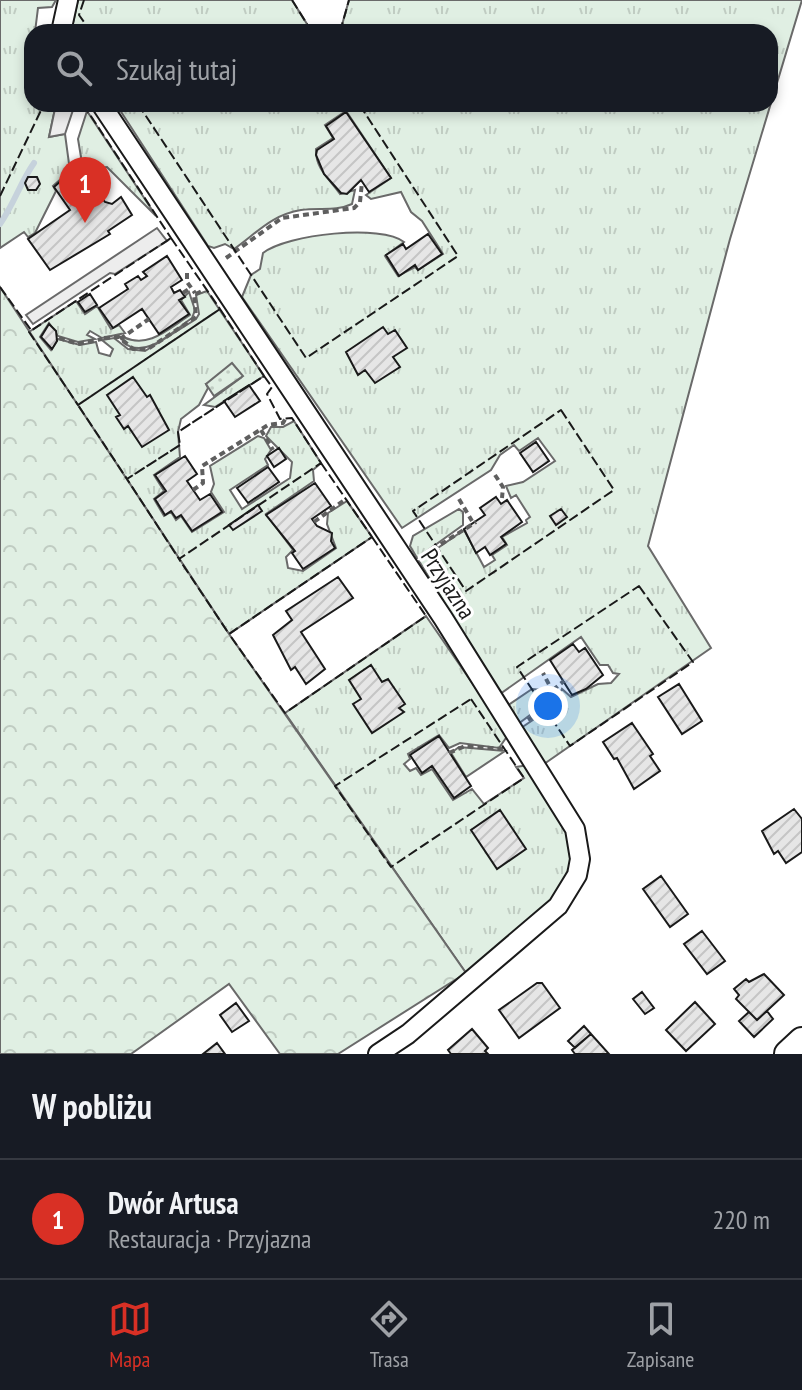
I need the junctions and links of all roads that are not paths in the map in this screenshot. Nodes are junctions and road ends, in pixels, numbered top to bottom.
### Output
1 (68, 0) edge
2 (63, 24) edge
3 (106, 112) edge
4 (802, 1041) edge
5 (378, 1054) edge
6 (788, 1054) edge

1 - 2 street
3 - 5 street, Przyjazna
4 - 6 street

